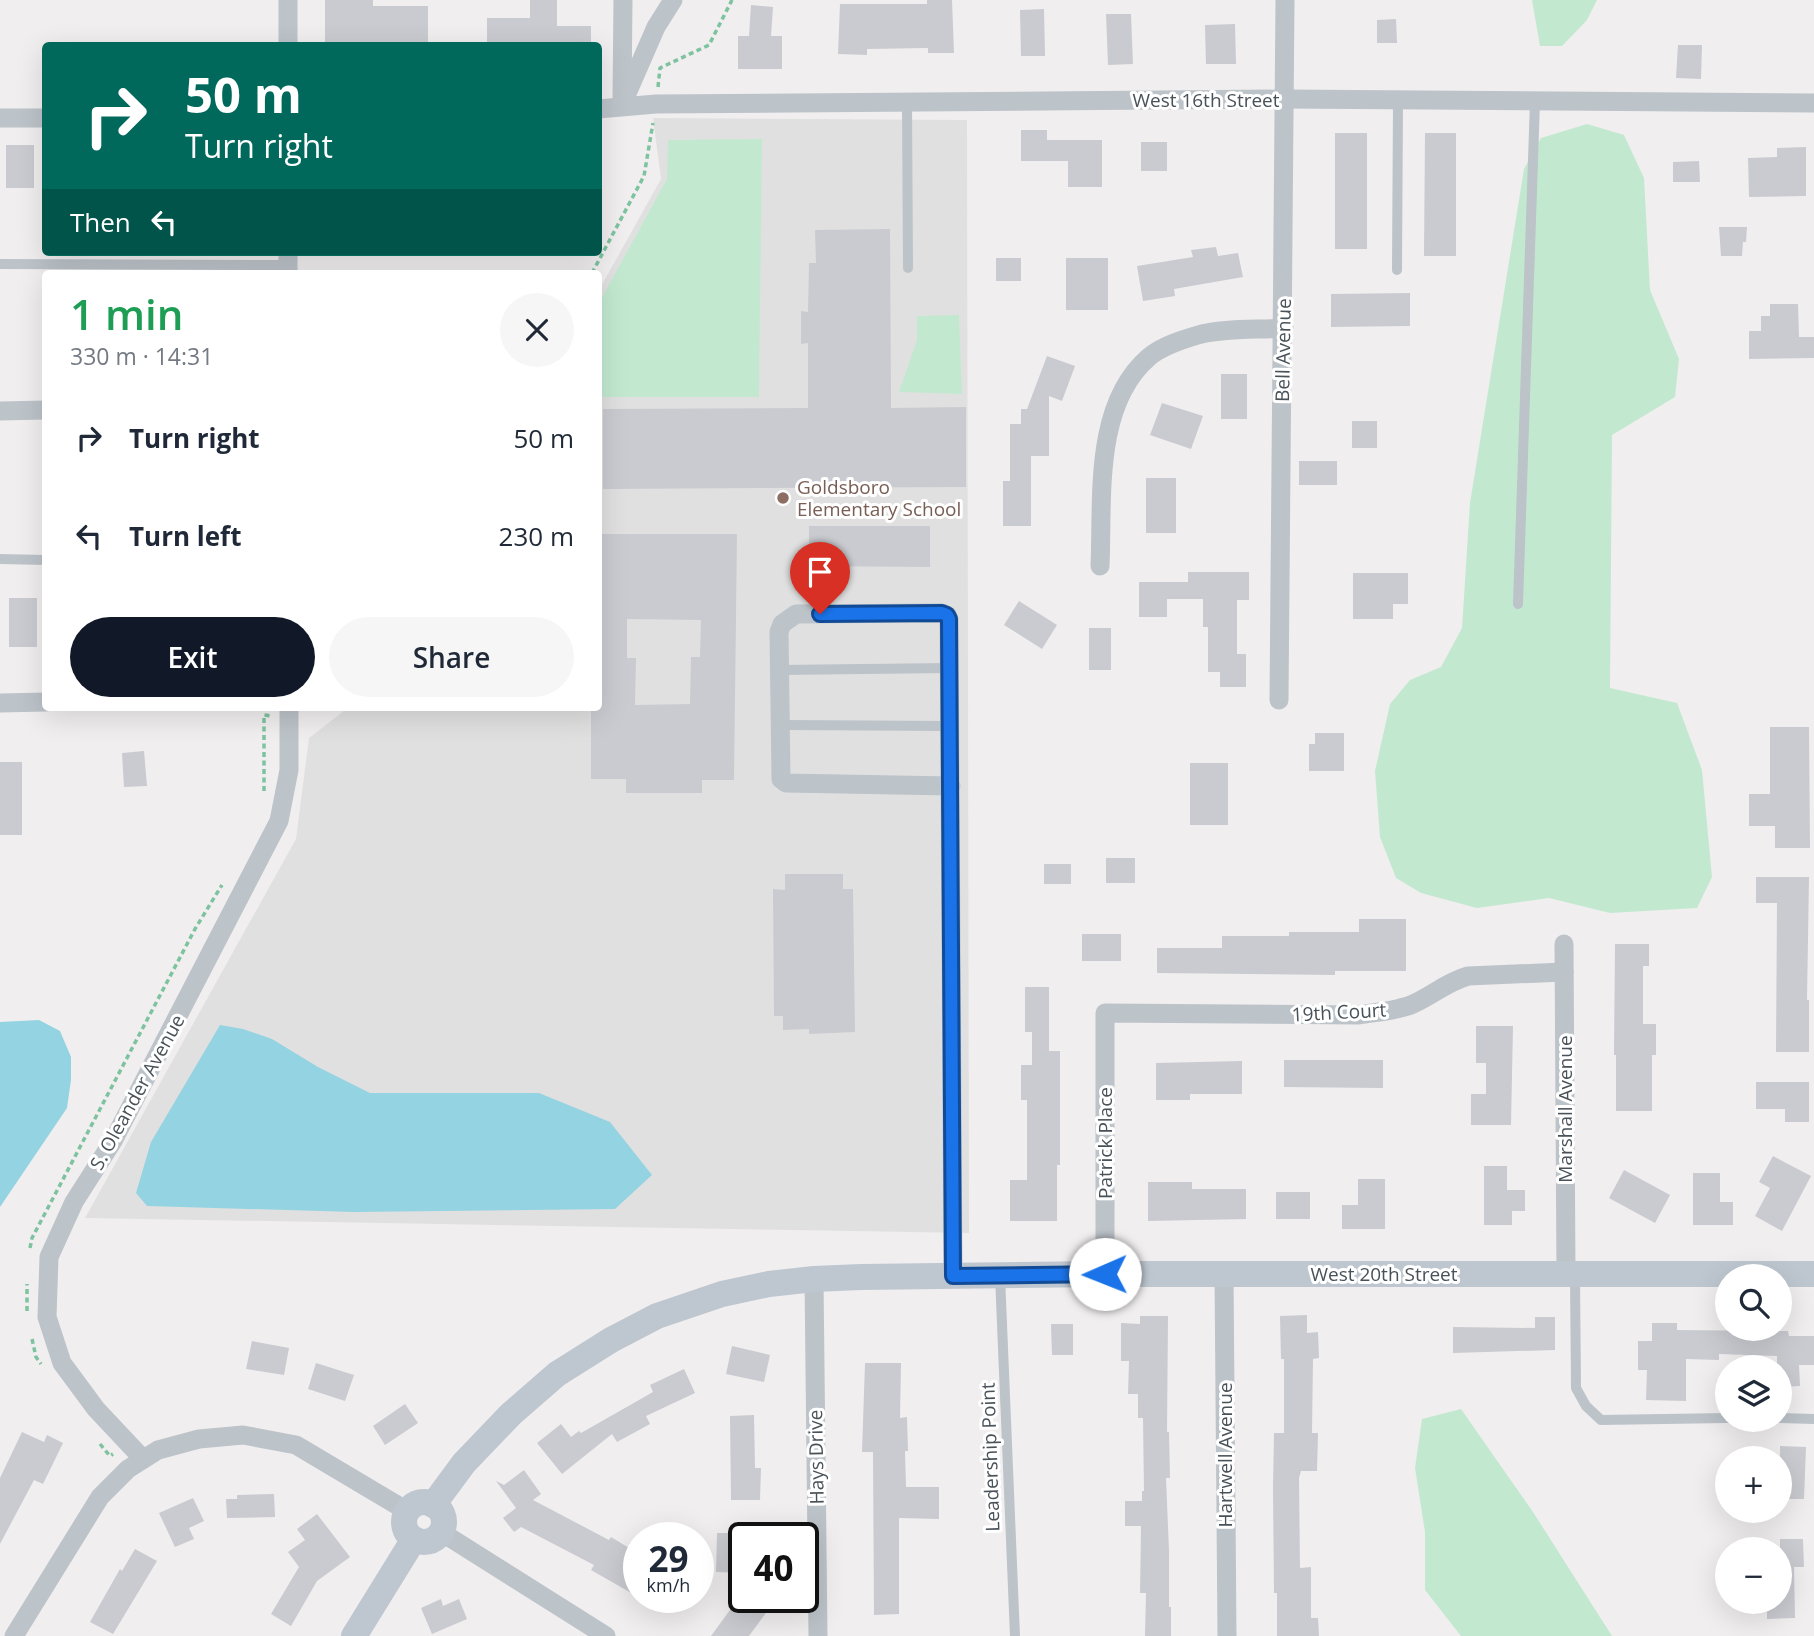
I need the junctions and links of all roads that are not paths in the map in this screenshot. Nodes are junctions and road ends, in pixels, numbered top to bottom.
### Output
1 (288, 0) edge
2 (622, 0) edge
3 (673, 0) edge
4 (1285, 0) edge
5 (288, 42) edge
6 (1286, 99) junction
7 (1398, 100) junction
8 (1535, 101) junction
9 (907, 102) junction
10 (1814, 103) edge
11 (622, 106) junction
12 (602, 108) edge
13 (0, 118) edge
14 (42, 118) edge
15 (288, 263) edge
16 (0, 264) edge
17 (908, 268) dead end
18 (1397, 270) dead end
19 (1284, 328) junction
20 (42, 410) edge
21 (0, 411) edge
22 (0, 559) edge
23 (42, 560) edge
24 (1100, 566) dead end
25 (1518, 604) dead end
26 (950, 668) junction
27 (779, 670) junction
28 (1279, 700) dead end
29 (42, 702) edge
30 (0, 703) edge
31 (289, 712) edge
32 (779, 725) junction
33 (950, 726) junction
34 (951, 786) junction
35 (1564, 944) dead end
36 (1564, 972) junction
37 (1105, 1013) joint
38 (1105, 1274) junction
39 (1224, 1274) junction
40 (1570, 1275) junction
41 (1814, 1275) edge
42 (953, 1276) junction
43 (1000, 1276) junction
44 (814, 1279) junction
45 (1715, 1418) edge
46 (1792, 1418) edge
47 (1814, 1419) edge
48 (143, 1459) junction
49 (433, 1505) junction
50 (407, 1511) junction
51 (441, 1532) junction
52 (414, 1539) junction
53 (14, 1636) edge
54 (354, 1636) edge
55 (606, 1636) edge
56 (818, 1636) edge
57 (1015, 1636) edge
58 (1227, 1636) edge

1 - 5 street
2 - 11 street
3 - 11 street
4 - 6 street, Bell Avenue
6 - 7 street, West 16th Street
6 - 9 street, West 16th Street
6 - 19 street, Bell Avenue
7 - 8 street, West 16th Street
7 - 18 lane
8 - 10 street, West 16th Street
8 - 25 lane
9 - 11 street, West 16th Street
9 - 17 lane
11 - 12 street, West 16th Street
13 - 14 street
15 - 16 lane
19 - 24 street
19 - 28 street, Bell Avenue
20 - 21 street
22 - 23 lane
26 - 27 lane
26 - 27 street
26 - 33 street
27 - 32 street
29 - 30 street
31 - 48 street, S. Oleander Avenue
32 - 33 lane
32 - 34 street
33 - 34 street
34 - 42 street
35 - 36 street, Marshall Avenue
36 - 37 street, 19th Court
36 - 40 street, Marshall Avenue
37 - 38 street, Patrick Place
38 - 39 street, West 20th Street
38 - 43 street, West 20th Street
39 - 40 street, West 20th Street
39 - 58 street, Hartwell Avenue
40 - 41 street, West 20th Street
40 - 45 lane
42 - 43 street, West 20th Street
42 - 44 street, West 20th Street
43 - 57 lane, Leadership Point
44 - 49 street, West 20th Street
44 - 56 street, Hays Drive
46 - 47 lane
48 - 50 street
48 - 53 street
49 - 50 street
49 - 51 street
50 - 52 street
51 - 52 street
51 - 55 street
52 - 54 street

